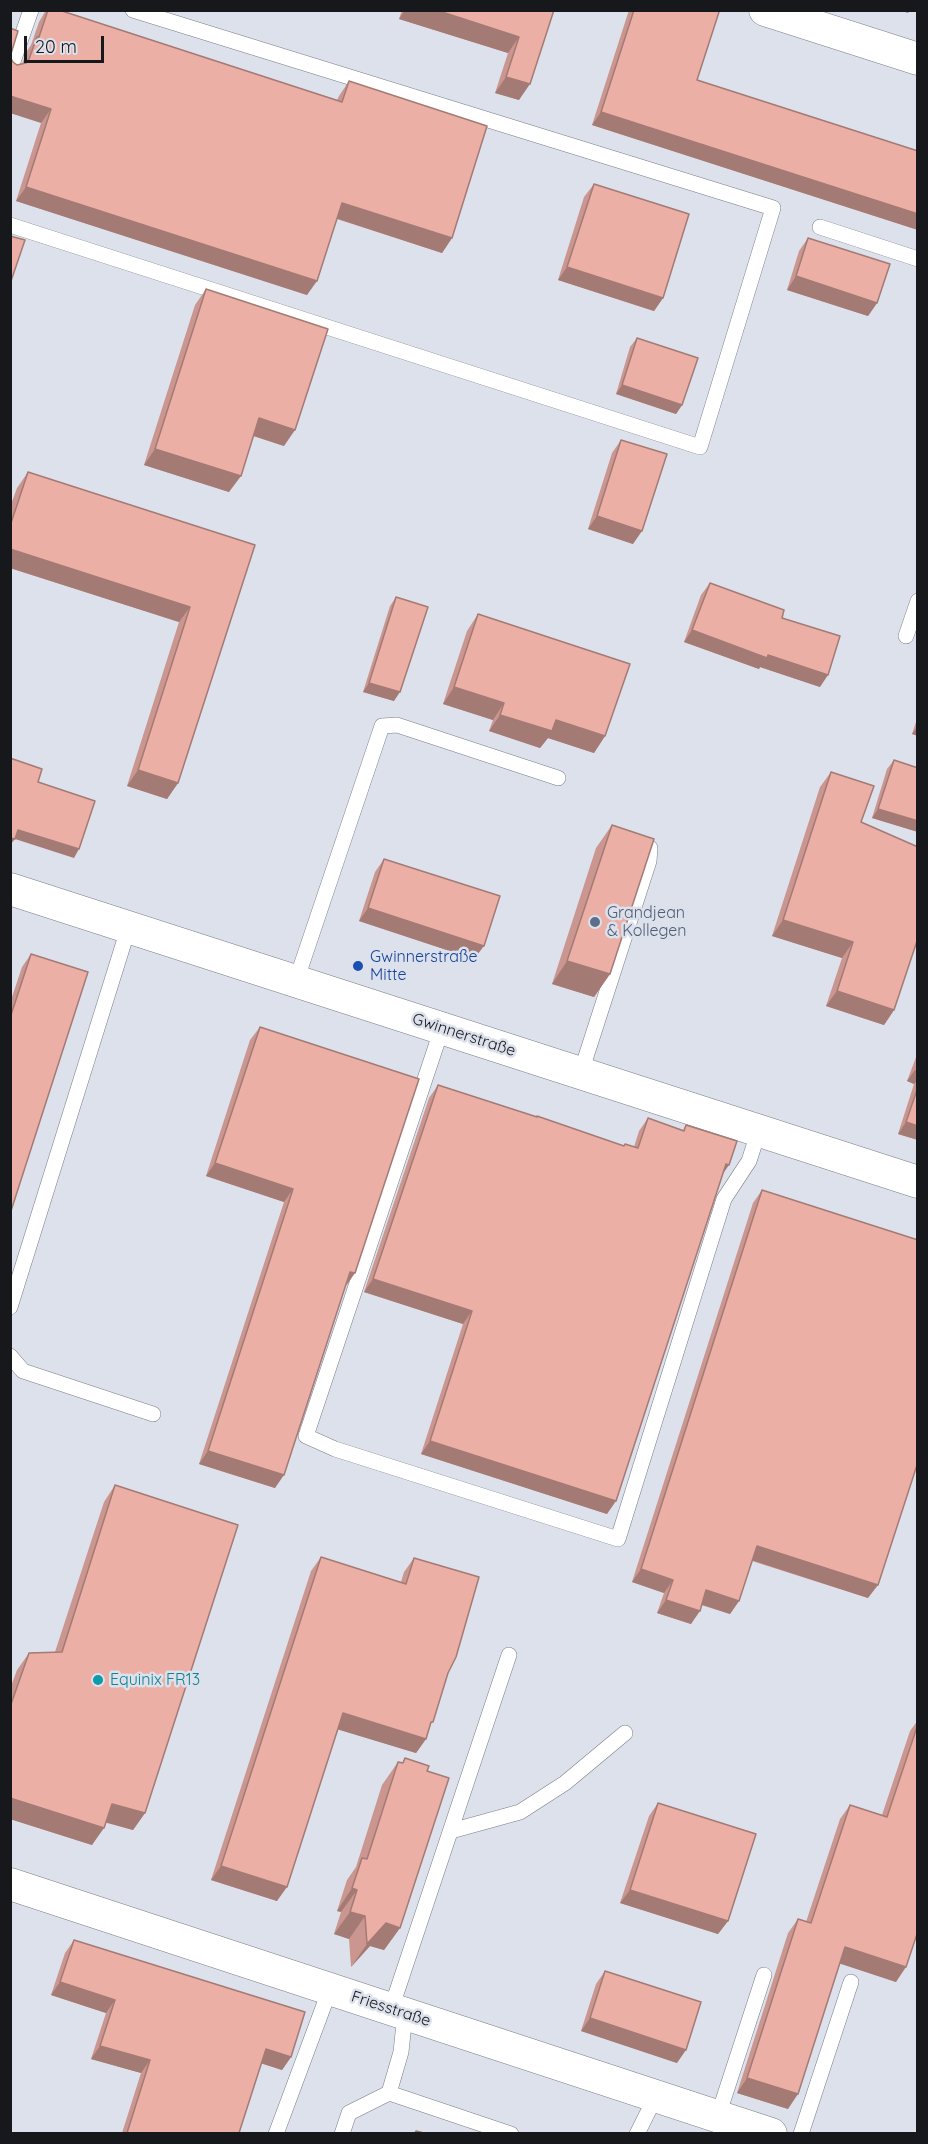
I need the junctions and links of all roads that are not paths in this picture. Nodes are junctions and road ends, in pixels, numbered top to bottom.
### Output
1 (31, 10) edge
2 (134, 10) edge
3 (765, 10) edge
4 (819, 19) edge
5 (918, 59) edge
6 (10, 70) edge
7 (10, 225) edge
8 (820, 227) dead end
9 (918, 259) edge
10 (918, 601) edge
11 (906, 636) dead end
12 (558, 778) dead end
13 (650, 848) edge
14 (12, 894) edge
15 (129, 926) junction
16 (296, 981) junction
17 (442, 1028) junction
18 (581, 1072) junction
19 (759, 1130) junction
20 (918, 1182) edge
21 (10, 1307) edge
22 (10, 1356) edge
23 (153, 1414) dead end
24 (509, 1655) dead end
25 (625, 1733) dead end
26 (451, 1831) junction
27 (10, 1884) edge
28 (764, 1975) dead end
29 (851, 1982) dead end
30 (330, 1989) junction
31 (398, 2011) junction
32 (389, 2093) junction
33 (656, 2096) junction
34 (718, 2116) junction
35 (276, 2133) edge
36 (342, 2133) edge
37 (511, 2133) edge
38 (637, 2133) edge
39 (771, 2133) edge
40 (801, 2133) edge

1 - 6 lane
2 - 7 lane
3 - 4 street
4 - 5 street
8 - 9 lane
10 - 11 lane
12 - 16 lane
13 - 18 lane
14 - 15 street, Gwinnerstraße
15 - 16 street, Gwinnerstraße
15 - 21 lane
16 - 17 street, Gwinnerstraße
17 - 18 street, Gwinnerstraße
17 - 19 lane
18 - 19 street, Gwinnerstraße
19 - 20 street, Gwinnerstraße
22 - 23 lane
24 - 26 lane
25 - 26 lane
26 - 31 lane
27 - 30 street, Friesstraße
28 - 34 lane
29 - 40 lane
30 - 31 street, Friesstraße
30 - 35 lane
31 - 32 lane
31 - 33 street, Friesstraße
32 - 36 lane
32 - 37 lane
33 - 34 street, Friesstraße
33 - 38 lane
34 - 39 street, Friesstraße

